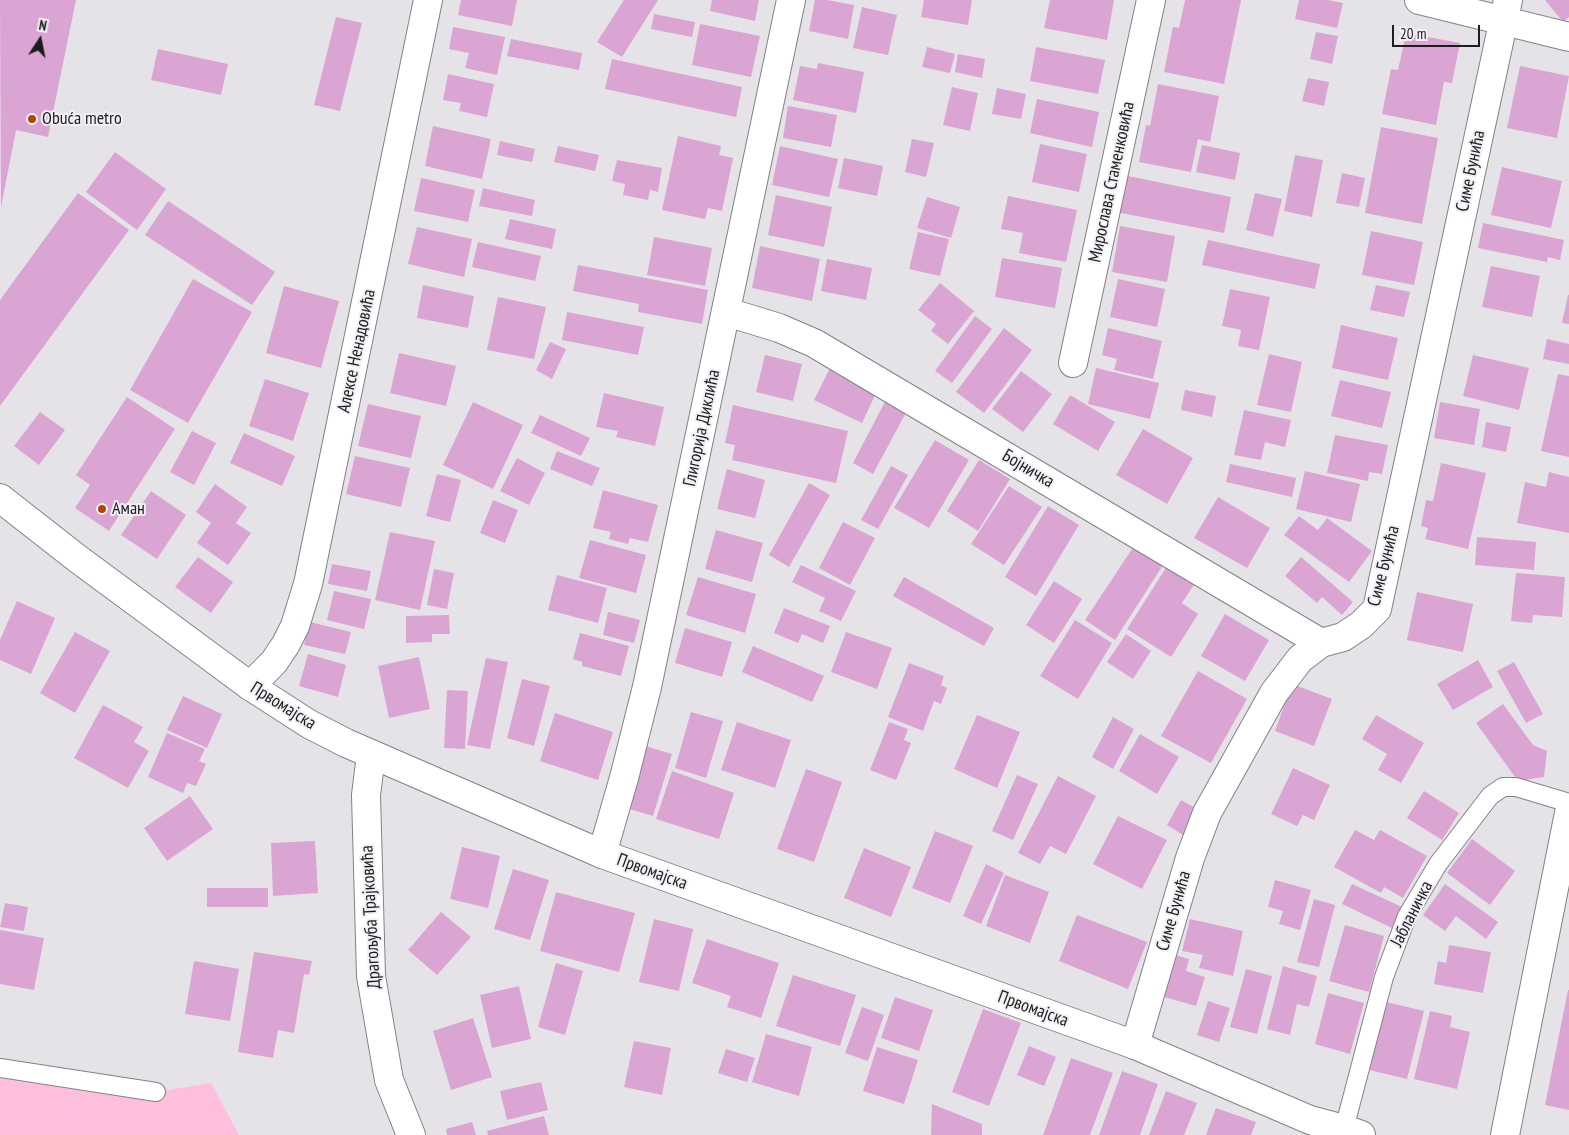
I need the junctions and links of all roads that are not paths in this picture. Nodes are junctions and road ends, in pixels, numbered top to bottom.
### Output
1 (428, 0) edge
2 (791, 0) edge
3 (1151, 0) edge
4 (1419, 0) edge
5 (1506, 10) edge
6 (1569, 37) edge
7 (726, 312) junction
8 (1073, 363) dead end
9 (0, 498) edge
10 (1321, 643) junction
11 (250, 686) junction
12 (371, 754) junction
13 (1569, 803) edge
14 (1569, 813) edge
15 (602, 854) junction
16 (1561, 893) edge
17 (1135, 1045) junction
18 (0, 1068) edge
19 (156, 1092) dead end
20 (1352, 1132) edge
21 (411, 1135) edge
22 (1505, 1135) edge

1 - 11 street, Алексе Ненадовића
2 - 7 street, Глигорија Диклића
3 - 8 street, Мирослава Стаменковића
4 - 5 street
5 - 6 street
5 - 10 street, Симе Бунића
7 - 10 street, Бојничка
7 - 15 street, Глигорија Диклића
9 - 11 street, Првомајска
10 - 17 street, Симе Бунића
11 - 12 street, Првомајска
12 - 15 street, Првомајска
12 - 21 street, Драгољуба Трајковића
13 - 20 lane, Јабланичка
14 - 16 street
15 - 17 street, Првомајска
16 - 22 street
17 - 20 street, Првомајска
18 - 19 lane

